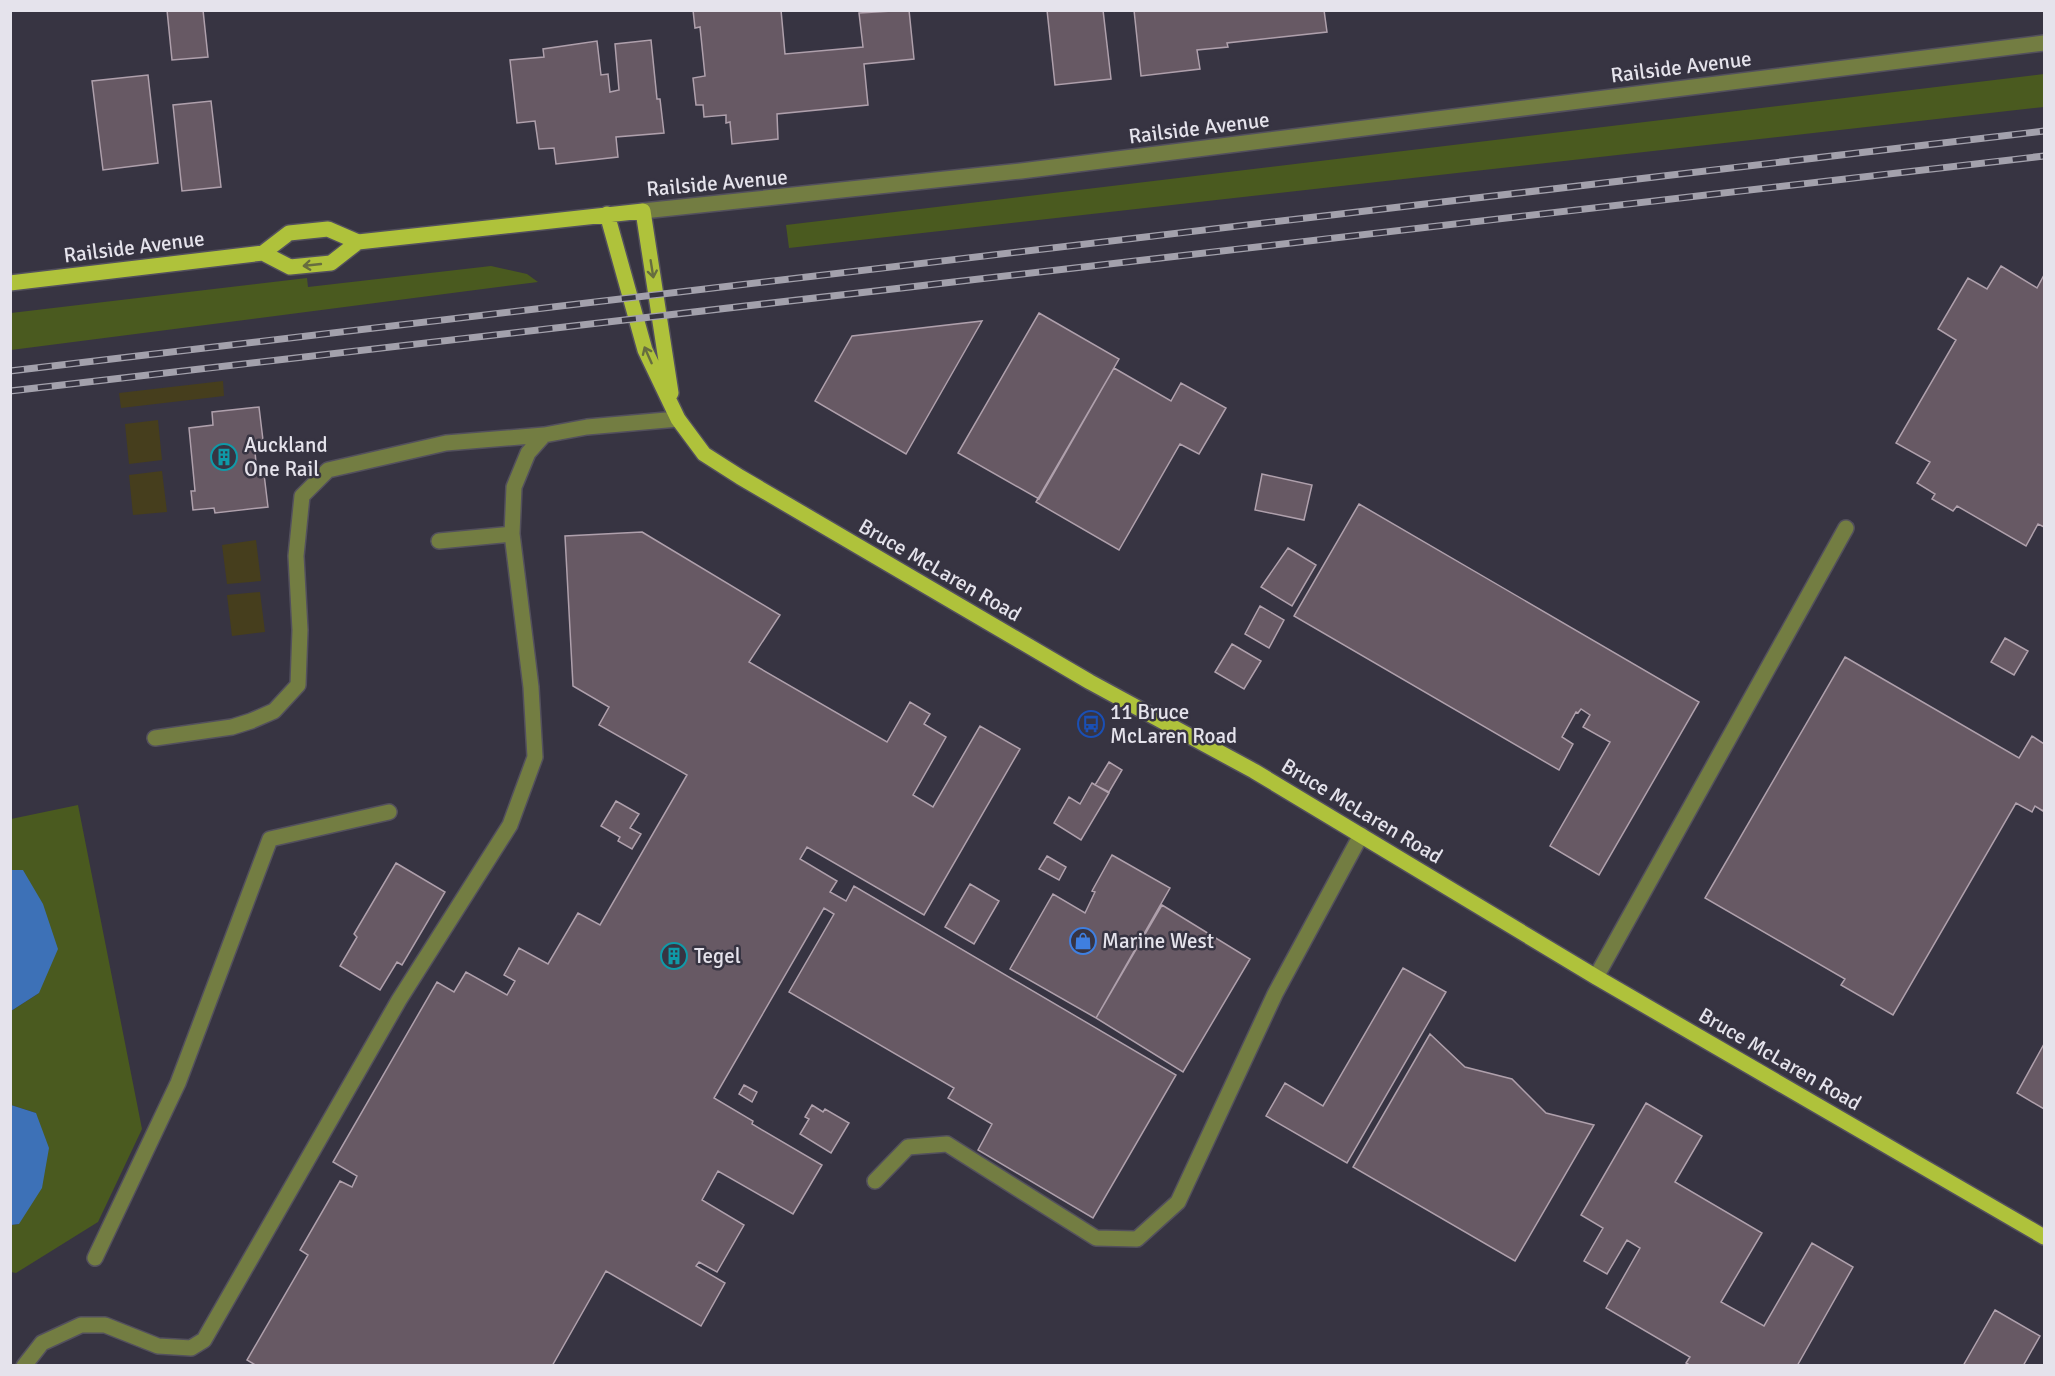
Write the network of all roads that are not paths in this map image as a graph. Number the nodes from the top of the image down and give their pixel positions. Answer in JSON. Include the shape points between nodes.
{"nodes":[{"id":1,"x":2044,"y":43,"type":"edge"},
{"id":2,"x":643,"y":211,"type":"junction"},
{"id":3,"x":607,"y":214,"type":"junction"},
{"id":4,"x":358,"y":242,"type":"junction"},
{"id":5,"x":263,"y":253,"type":"junction"},
{"id":6,"x":10,"y":283,"type":"edge"},
{"id":7,"x":676,"y":414,"type":"junction"},
{"id":8,"x":544,"y":435,"type":"junction"},
{"id":9,"x":1846,"y":528,"type":"dead end"},
{"id":10,"x":512,"y":534,"type":"junction"},
{"id":11,"x":439,"y":541,"type":"dead end"},
{"id":12,"x":155,"y":738,"type":"dead end"},
{"id":13,"x":388,"y":812,"type":"dead end"},
{"id":14,"x":1361,"y":835,"type":"junction"},
{"id":15,"x":1596,"y":977,"type":"junction"},
{"id":16,"x":875,"y":1180,"type":"dead end"},
{"id":17,"x":2044,"y":1237,"type":"edge"},
{"id":18,"x":95,"y":1258,"type":"dead end"},
{"id":19,"x":24,"y":1365,"type":"edge"}],
"edges":[{"from":1,"to":2,"type":"street","name":"Railside Avenue","via":[[1021,171]]},
{"from":2,"to":3,"type":"main road","name":"Railside Avenue"},
{"from":2,"to":7,"type":"main road","name":"Bruce McLaren Road","one_way":true},
{"from":3,"to":4,"type":"main road","name":"Railside Avenue"},
{"from":7,"to":3,"type":"main road","name":"Bruce McLaren Road","one_way":true,"via":[[645,350]]},
{"from":4,"to":5,"type":"main road","name":"Railside Avenue","via":[[328,229],[289,233]]},
{"from":4,"to":5,"type":"main road","one_way":true,"via":[[331,263],[290,267]]},
{"from":5,"to":6,"type":"main road","name":"Railside Avenue"},
{"from":7,"to":8,"type":"street"},
{"from":7,"to":14,"type":"main road","name":"Bruce McLaren Road","via":[[704,453],[740,477]]},
{"from":8,"to":10,"type":"street","via":[[528,453],[514,487]]},
{"from":8,"to":12,"type":"street","via":[[446,443],[328,470],[302,495],[296,556],[298,685],[274,711],[251,721]]},
{"from":9,"to":15,"type":"street"},
{"from":10,"to":11,"type":"street"},
{"from":10,"to":19,"type":"street","via":[[531,687],[535,757],[510,825],[399,1000],[204,1340],[191,1348],[158,1346],[105,1325],[81,1325],[42,1342]]},
{"from":13,"to":18,"type":"street","via":[[270,838],[178,1083]]},
{"from":14,"to":15,"type":"main road","name":"Bruce McLaren Road"},
{"from":14,"to":16,"type":"street","via":[[1275,994],[1178,1202],[1137,1239],[1096,1238],[947,1144],[908,1147]]},
{"from":15,"to":17,"type":"main road","name":"Bruce McLaren Road"}]}
